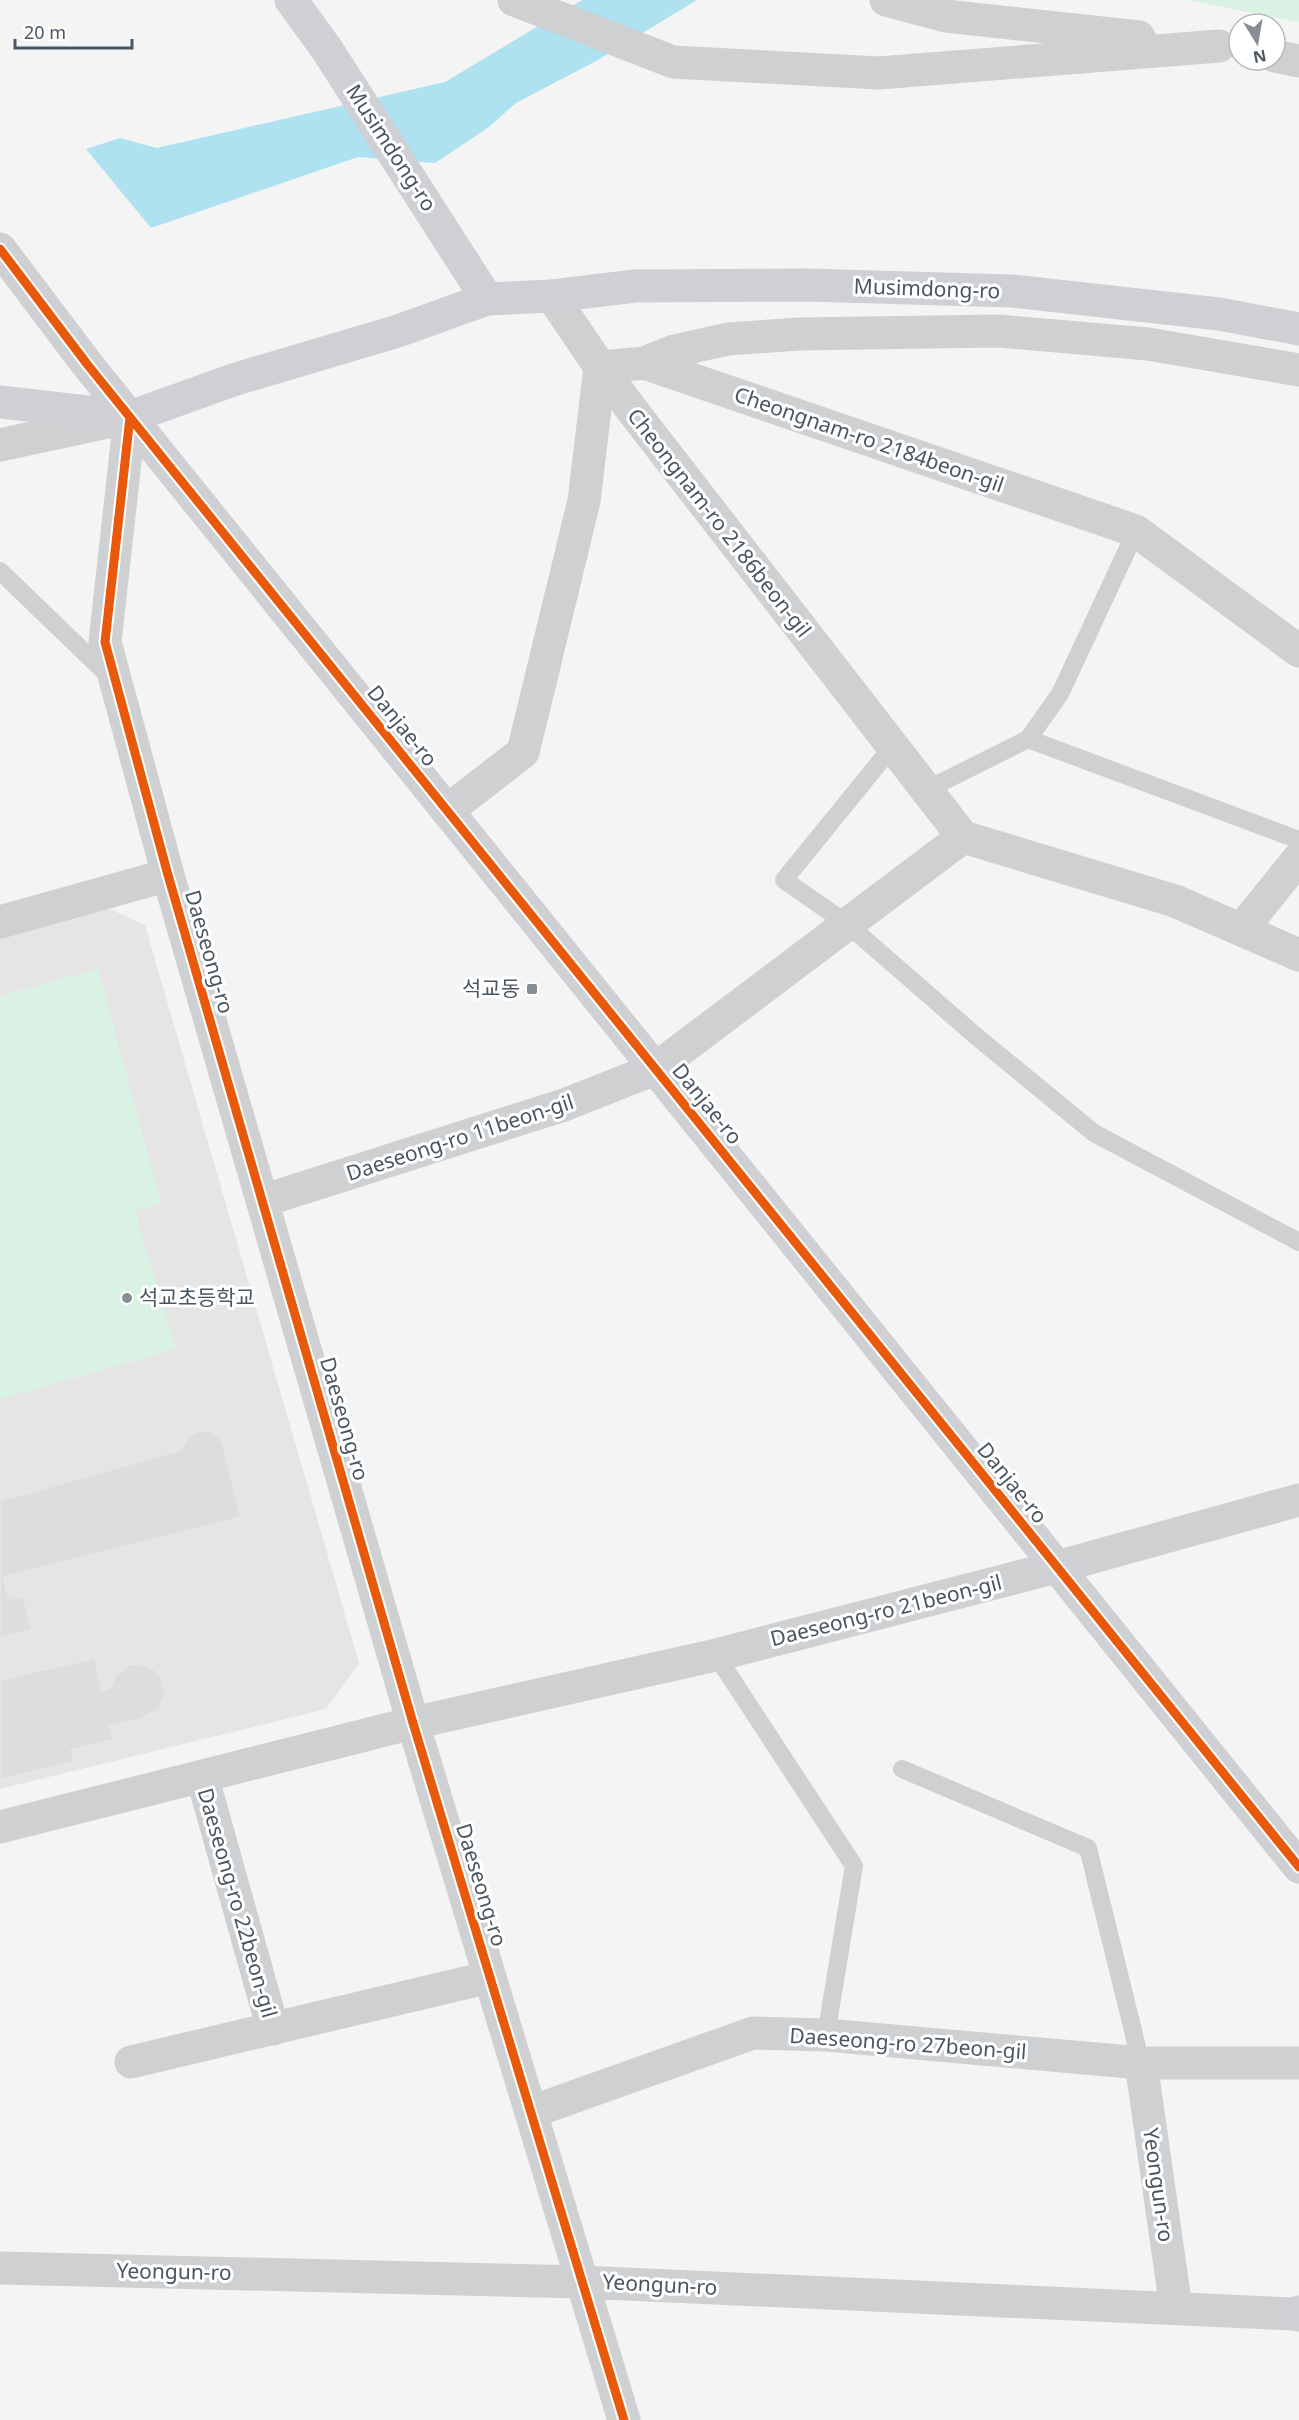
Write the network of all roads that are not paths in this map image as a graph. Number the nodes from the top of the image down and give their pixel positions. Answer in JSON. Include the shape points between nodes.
{"nodes":[{"id":1,"x":291,"y":0,"type":"edge"},
{"id":2,"x":886,"y":0,"type":"edge"},
{"id":3,"x":517,"y":2,"type":"edge"},
{"id":4,"x":1227,"y":48,"type":"edge"},
{"id":5,"x":1227,"y":48,"type":"edge"},
{"id":6,"x":0,"y":249,"type":"edge"},
{"id":7,"x":552,"y":296,"type":"junction"},
{"id":8,"x":487,"y":299,"type":"junction"},
{"id":9,"x":1299,"y":329,"type":"edge"},
{"id":10,"x":644,"y":363,"type":"junction"},
{"id":11,"x":600,"y":367,"type":"junction"},
{"id":12,"x":1299,"y":370,"type":"edge"},
{"id":13,"x":0,"y":402,"type":"edge"},
{"id":14,"x":130,"y":417,"type":"junction"},
{"id":15,"x":0,"y":445,"type":"edge"},
{"id":16,"x":1136,"y":531,"type":"junction"},
{"id":17,"x":0,"y":571,"type":"edge"},
{"id":18,"x":1299,"y":651,"type":"edge"},
{"id":19,"x":116,"y":682,"type":"junction"},
{"id":20,"x":1028,"y":739,"type":"junction"},
{"id":21,"x":892,"y":747,"type":"junction"},
{"id":22,"x":926,"y":790,"type":"junction"},
{"id":23,"x":447,"y":811,"type":"junction"},
{"id":24,"x":963,"y":837,"type":"junction"},
{"id":25,"x":1299,"y":840,"type":"edge"},
{"id":26,"x":1299,"y":858,"type":"edge"},
{"id":27,"x":168,"y":875,"type":"junction"},
{"id":28,"x":0,"y":922,"type":"edge"},
{"id":29,"x":846,"y":923,"type":"junction"},
{"id":30,"x":1241,"y":930,"type":"junction"},
{"id":31,"x":1299,"y":955,"type":"edge"},
{"id":32,"x":655,"y":1069,"type":"junction"},
{"id":33,"x":262,"y":1201,"type":"junction"},
{"id":34,"x":1299,"y":1242,"type":"edge"},
{"id":35,"x":1299,"y":1500,"type":"edge"},
{"id":36,"x":1057,"y":1567,"type":"junction"},
{"id":37,"x":716,"y":1655,"type":"junction"},
{"id":38,"x":413,"y":1724,"type":"junction"},
{"id":39,"x":902,"y":1769,"type":"dead end"},
{"id":40,"x":202,"y":1776,"type":"junction"},
{"id":41,"x":0,"y":1827,"type":"edge"},
{"id":42,"x":1299,"y":1867,"type":"edge"},
{"id":43,"x":490,"y":1977,"type":"junction"},
{"id":44,"x":273,"y":2029,"type":"junction"},
{"id":45,"x":826,"y":2035,"type":"junction"},
{"id":46,"x":130,"y":2062,"type":"dead end"},
{"id":47,"x":1141,"y":2063,"type":"junction"},
{"id":48,"x":1299,"y":2063,"type":"edge"},
{"id":49,"x":531,"y":2112,"type":"junction"},
{"id":50,"x":0,"y":2268,"type":"edge"},
{"id":51,"x":582,"y":2282,"type":"junction"},
{"id":52,"x":1176,"y":2308,"type":"junction"},
{"id":53,"x":1297,"y":2314,"type":"edge"},
{"id":54,"x":615,"y":2418,"type":"edge"}],
"edges":[{"from":1,"to":8,"type":"street","name":"Musimdong-ro"},
{"from":2,"to":4,"type":"street","via":[[946,16]]},
{"from":3,"to":5,"type":"street","via":[[673,62],[879,73]]},
{"from":6,"to":14,"type":"street","name":"Danjae-ro"},
{"from":7,"to":8,"type":"street","name":"Musimdong-ro"},
{"from":7,"to":9,"type":"street","name":"Musimdong-ro","via":[[635,286],[807,285],[1012,291],[1219,314]]},
{"from":7,"to":11,"type":"street","name":"Cheongnam-ro 2186beon-gil"},
{"from":8,"to":14,"type":"street","name":"Musimdong-ro"},
{"from":10,"to":11,"type":"street","name":"Cheongnam-ro 2184beon-gil"},
{"from":10,"to":12,"type":"street","via":[[674,351],[728,339],[998,331],[1148,344]]},
{"from":10,"to":16,"type":"street","name":"Cheongnam-ro 2184beon-gil"},
{"from":11,"to":21,"type":"street","name":"Cheongnam-ro 2186beon-gil"},
{"from":11,"to":23,"type":"street","via":[[584,501],[523,752]]},
{"from":13,"to":14,"type":"street"},
{"from":14,"to":15,"type":"street"},
{"from":14,"to":19,"type":"street","name":"Daeseong-ro","via":[[105,642]]},
{"from":14,"to":23,"type":"street","name":"Danjae-ro"},
{"from":16,"to":18,"type":"street","name":"Cheongnam-ro 2184beon-gil"},
{"from":16,"to":20,"type":"lane","via":[[1060,694]]},
{"from":17,"to":19,"type":"lane"},
{"from":19,"to":27,"type":"street","name":"Daeseong-ro"},
{"from":20,"to":22,"type":"lane"},
{"from":20,"to":25,"type":"lane"},
{"from":21,"to":22,"type":"street","name":"Cheongnam-ro 2186beon-gil"},
{"from":21,"to":29,"type":"lane","via":[[784,880]]},
{"from":22,"to":24,"type":"street","name":"Cheongnam-ro 2186beon-gil"},
{"from":23,"to":32,"type":"street","name":"Danjae-ro"},
{"from":24,"to":29,"type":"street","name":"Danjae-ro"},
{"from":24,"to":30,"type":"street","via":[[1175,902]]},
{"from":26,"to":30,"type":"street"},
{"from":27,"to":28,"type":"street"},
{"from":27,"to":33,"type":"street","name":"Daeseong-ro"},
{"from":29,"to":32,"type":"street","name":"Danjae-ro"},
{"from":29,"to":34,"type":"lane","via":[[1094,1133]]},
{"from":30,"to":31,"type":"street"},
{"from":32,"to":33,"type":"street","name":"Daeseong-ro 11beon-gil","via":[[564,1105]]},
{"from":32,"to":36,"type":"street","name":"Danjae-ro"},
{"from":33,"to":38,"type":"street","name":"Daeseong-ro"},
{"from":35,"to":36,"type":"street","name":"Daeseong-ro 21beon-gil"},
{"from":36,"to":37,"type":"street","name":"Daeseong-ro 21beon-gil"},
{"from":36,"to":42,"type":"street","name":"Danjae-ro"},
{"from":37,"to":38,"type":"street","name":"Daeseong-ro 21beon-gil"},
{"from":37,"to":45,"type":"lane","via":[[854,1866]]},
{"from":38,"to":40,"type":"street","name":"Daeseong-ro 22beon-gil"},
{"from":38,"to":43,"type":"street","name":"Daeseong-ro"},
{"from":39,"to":47,"type":"lane","via":[[1088,1848]]},
{"from":40,"to":41,"type":"street","name":"Daeseong-ro 22beon-gil"},
{"from":40,"to":44,"type":"street","name":"Daeseong-ro 22beon-gil"},
{"from":43,"to":44,"type":"street","name":"Daeseong-ro"},
{"from":43,"to":49,"type":"street","name":"Daeseong-ro"},
{"from":44,"to":46,"type":"street","name":"Daeseong-ro"},
{"from":45,"to":47,"type":"street","name":"Daeseong-ro 27beon-gil"},
{"from":45,"to":49,"type":"street","name":"Daeseong-ro 27beon-gil","via":[[753,2033]]},
{"from":47,"to":48,"type":"street","name":"Daeseong-ro 27beon-gil"},
{"from":47,"to":52,"type":"street","name":"Yeongun-ro"},
{"from":49,"to":51,"type":"street","name":"Daeseong-ro"},
{"from":50,"to":51,"type":"street","name":"Yeongun-ro"},
{"from":51,"to":52,"type":"street","name":"Yeongun-ro"},
{"from":51,"to":54,"type":"street","name":"Daeseong-ro"},
{"from":52,"to":53,"type":"street","name":"Yeongun-ro"}]}
